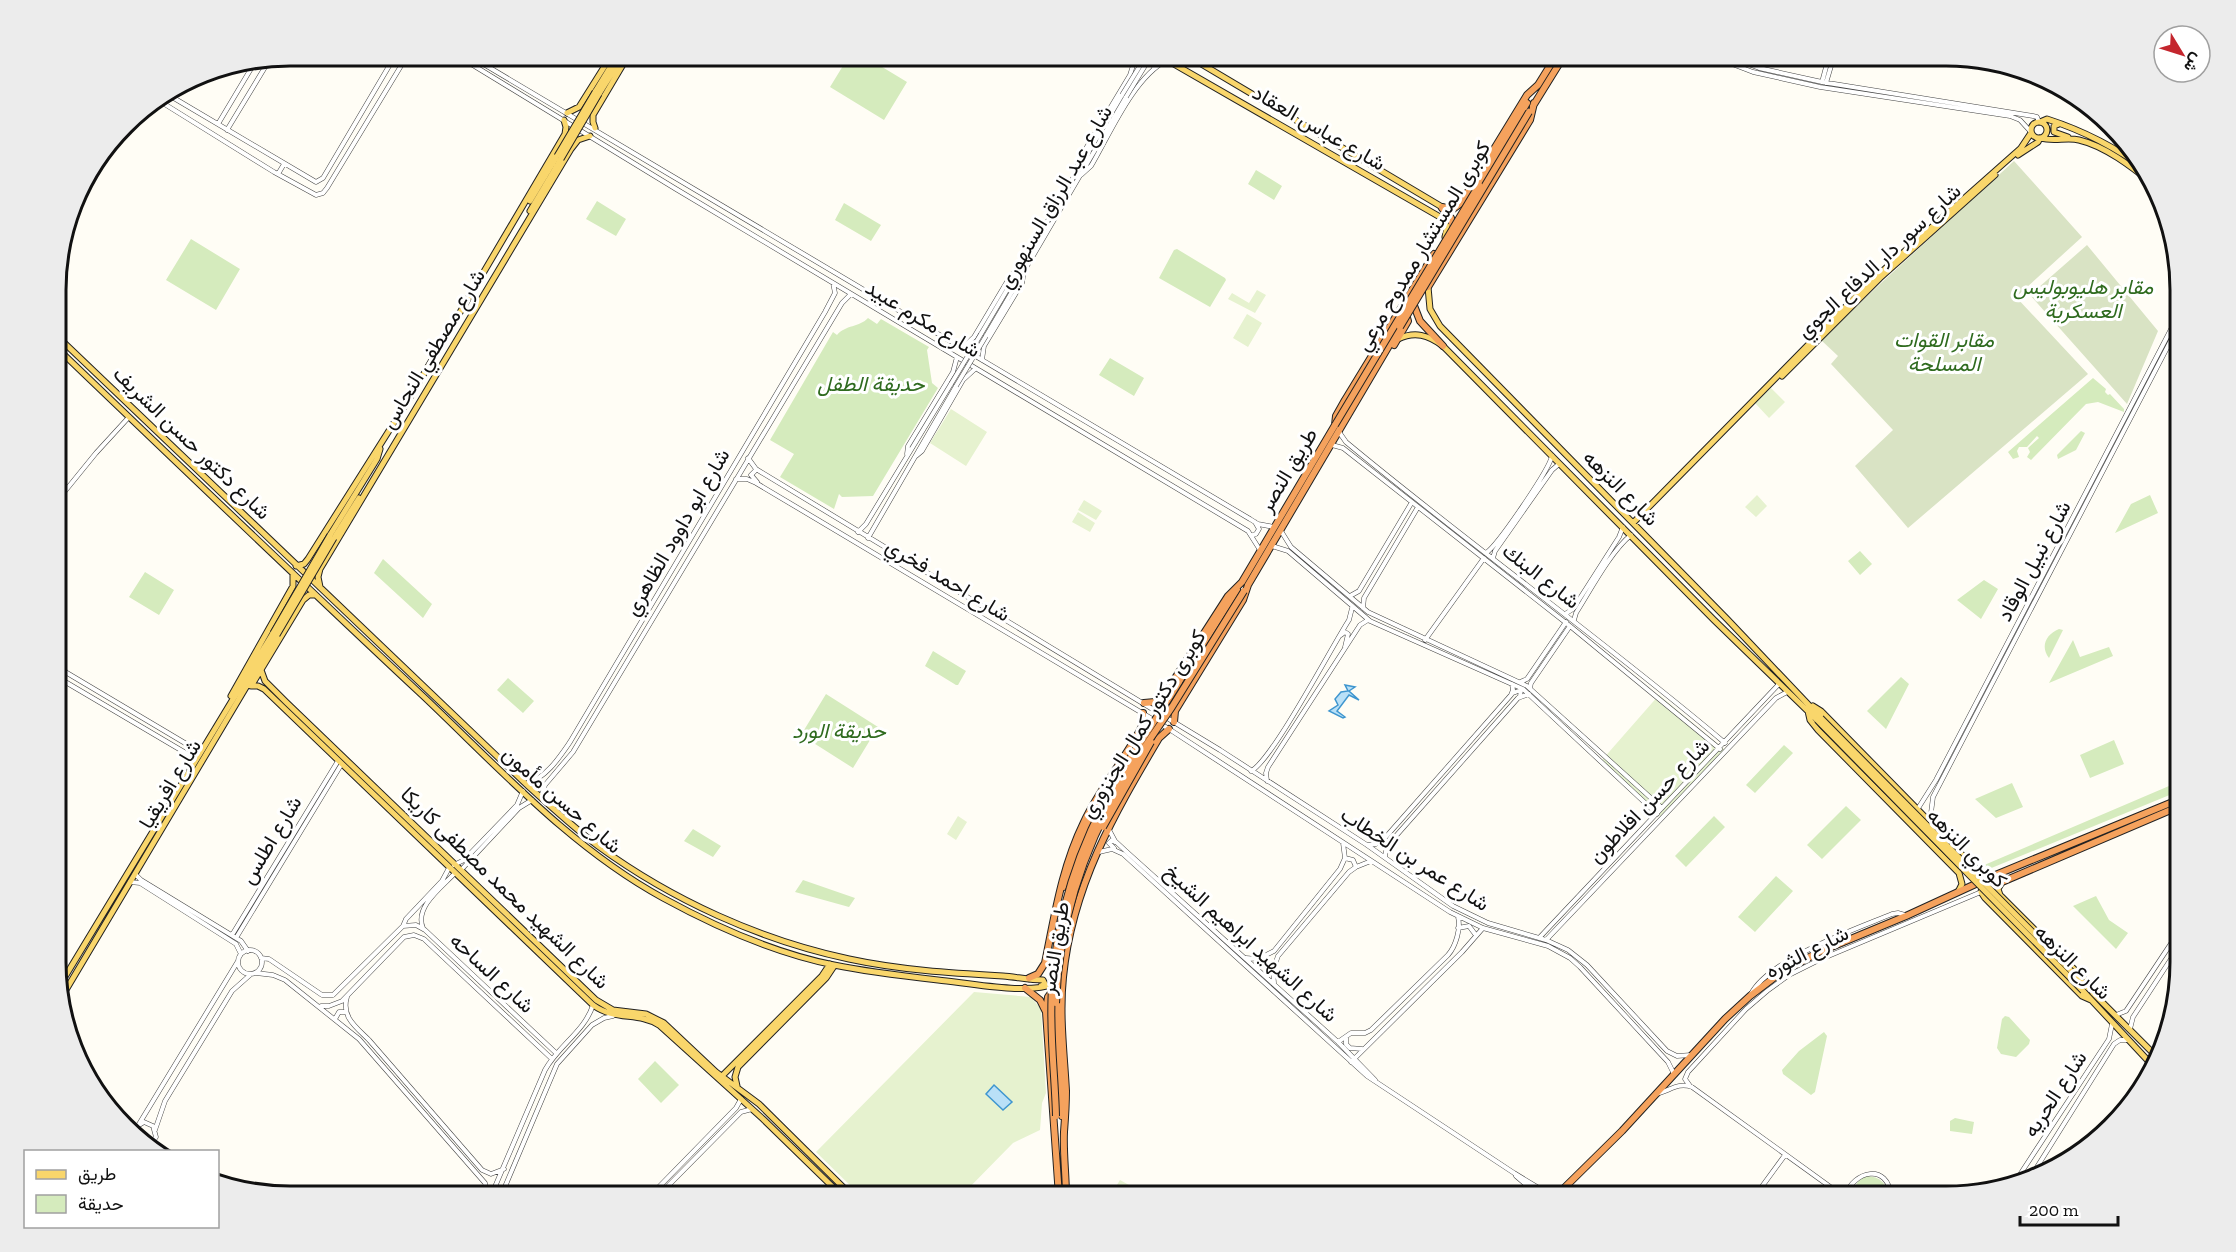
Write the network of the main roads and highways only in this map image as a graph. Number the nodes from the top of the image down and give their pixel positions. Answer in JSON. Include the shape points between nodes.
{"nodes":[{"id":1,"x":605,"y":66,"type":"edge"},
{"id":2,"x":611,"y":66,"type":"edge"},
{"id":3,"x":617,"y":66,"type":"edge"},
{"id":4,"x":622,"y":66,"type":"edge"},
{"id":5,"x":1180,"y":66,"type":"edge"},
{"id":6,"x":1205,"y":66,"type":"edge"},
{"id":7,"x":1550,"y":66,"type":"edge"},
{"id":8,"x":1558,"y":66,"type":"edge"},
{"id":9,"x":1538,"y":85,"type":"junction"},
{"id":10,"x":585,"y":97,"type":"junction"},
{"id":11,"x":1534,"y":103,"type":"junction"},
{"id":12,"x":599,"y":105,"type":"junction"},
{"id":13,"x":567,"y":113,"type":"road end"},
{"id":14,"x":564,"y":120,"type":"road end"},
{"id":15,"x":2040,"y":122,"type":"junction"},
{"id":16,"x":2061,"y":124,"type":"junction"},
{"id":17,"x":595,"y":128,"type":"road end"},
{"id":18,"x":2031,"y":133,"type":"junction"},
{"id":19,"x":590,"y":136,"type":"road end"},
{"id":20,"x":2041,"y":138,"type":"junction"},
{"id":21,"x":2070,"y":138,"type":"junction"},
{"id":22,"x":560,"y":142,"type":"junction"},
{"id":23,"x":571,"y":149,"type":"junction"},
{"id":24,"x":2126,"y":157,"type":"edge"},
{"id":25,"x":2137,"y":173,"type":"edge"},
{"id":26,"x":1962,"y":202,"type":"junction"},
{"id":27,"x":1461,"y":203,"type":"junction"},
{"id":28,"x":1442,"y":207,"type":"junction"},
{"id":29,"x":1477,"y":208,"type":"junction"},
{"id":30,"x":524,"y":229,"type":"junction"},
{"id":31,"x":1444,"y":238,"type":"joint"},
{"id":32,"x":500,"y":246,"type":"junction"},
{"id":33,"x":1448,"y":254,"type":"junction"},
{"id":34,"x":1418,"y":280,"type":"junction"},
{"id":35,"x":1428,"y":287,"type":"junction"},
{"id":36,"x":1398,"y":313,"type":"junction"},
{"id":37,"x":1398,"y":339,"type":"junction"},
{"id":38,"x":66,"y":345,"type":"edge"},
{"id":39,"x":1443,"y":346,"type":"junction"},
{"id":40,"x":1464,"y":351,"type":"junction"},
{"id":41,"x":77,"y":355,"type":"junction"},
{"id":42,"x":66,"y":356,"type":"edge"},
{"id":43,"x":1453,"y":356,"type":"junction"},
{"id":44,"x":71,"y":361,"type":"junction"},
{"id":45,"x":113,"y":390,"type":"junction"},
{"id":46,"x":1506,"y":394,"type":"junction"},
{"id":47,"x":107,"y":396,"type":"junction"},
{"id":48,"x":1497,"y":400,"type":"junction"},
{"id":49,"x":1512,"y":400,"type":"junction"},
{"id":50,"x":1506,"y":409,"type":"junction"},
{"id":51,"x":1335,"y":424,"type":"junction"},
{"id":52,"x":1340,"y":431,"type":"junction"},
{"id":53,"x":381,"y":445,"type":"junction"},
{"id":54,"x":380,"y":470,"type":"junction"},
{"id":55,"x":1633,"y":524,"type":"junction"},
{"id":56,"x":332,"y":537,"type":"junction"},
{"id":57,"x":313,"y":552,"type":"junction"},
{"id":58,"x":325,"y":562,"type":"junction"},
{"id":59,"x":296,"y":566,"type":"junction"},
{"id":60,"x":304,"y":573,"type":"junction"},
{"id":61,"x":293,"y":574,"type":"junction"},
{"id":62,"x":299,"y":580,"type":"junction"},
{"id":63,"x":313,"y":581,"type":"junction"},
{"id":64,"x":307,"y":587,"type":"junction"},
{"id":65,"x":1243,"y":587,"type":"junction"},
{"id":66,"x":321,"y":588,"type":"junction"},
{"id":67,"x":315,"y":595,"type":"junction"},
{"id":68,"x":286,"y":598,"type":"junction"},
{"id":69,"x":299,"y":607,"type":"junction"},
{"id":70,"x":275,"y":634,"type":"junction"},
{"id":71,"x":261,"y":670,"type":"junction"},
{"id":72,"x":263,"y":684,"type":"junction"},
{"id":73,"x":251,"y":686,"type":"junction"},
{"id":74,"x":1163,"y":697,"type":"junction"},
{"id":75,"x":231,"y":701,"type":"junction"},
{"id":76,"x":1144,"y":703,"type":"road end"},
{"id":77,"x":1179,"y":704,"type":"junction"},
{"id":78,"x":234,"y":707,"type":"junction"},
{"id":79,"x":1808,"y":708,"type":"junction"},
{"id":80,"x":1143,"y":713,"type":"road end"},
{"id":81,"x":1819,"y":719,"type":"joint"},
{"id":82,"x":1173,"y":722,"type":"road end"},
{"id":83,"x":1157,"y":729,"type":"junction"},
{"id":84,"x":1168,"y":729,"type":"road end"},
{"id":85,"x":1135,"y":740,"type":"junction"},
{"id":86,"x":1152,"y":750,"type":"junction"},
{"id":87,"x":1126,"y":765,"type":"junction"},
{"id":88,"x":391,"y":802,"type":"junction"},
{"id":89,"x":2170,"y":804,"type":"edge"},
{"id":90,"x":386,"y":808,"type":"junction"},
{"id":91,"x":398,"y":809,"type":"junction"},
{"id":92,"x":2170,"y":810,"type":"edge"},
{"id":93,"x":393,"y":814,"type":"junction"},
{"id":94,"x":1106,"y":827,"type":"junction"},
{"id":95,"x":1957,"y":850,"type":"junction"},
{"id":96,"x":1946,"y":859,"type":"junction"},
{"id":97,"x":452,"y":866,"type":"junction"},
{"id":98,"x":2014,"y":867,"type":"junction"},
{"id":99,"x":458,"y":872,"type":"junction"},
{"id":100,"x":1990,"y":877,"type":"junction"},
{"id":101,"x":2001,"y":884,"type":"junction"},
{"id":102,"x":1084,"y":885,"type":"junction"},
{"id":103,"x":1958,"y":892,"type":"junction"},
{"id":104,"x":1058,"y":896,"type":"junction"},
{"id":105,"x":2013,"y":909,"type":"junction"},
{"id":106,"x":718,"y":914,"type":"junction"},
{"id":107,"x":2003,"y":918,"type":"junction"},
{"id":108,"x":714,"y":924,"type":"junction"},
{"id":109,"x":738,"y":924,"type":"junction"},
{"id":110,"x":734,"y":933,"type":"junction"},
{"id":111,"x":1045,"y":960,"type":"junction"},
{"id":112,"x":1065,"y":963,"type":"junction"},
{"id":113,"x":832,"y":965,"type":"junction"},
{"id":114,"x":66,"y":975,"type":"edge"},
{"id":115,"x":1063,"y":976,"type":"junction"},
{"id":116,"x":1029,"y":978,"type":"junction"},
{"id":117,"x":67,"y":987,"type":"edge"},
{"id":118,"x":1025,"y":988,"type":"junction"},
{"id":119,"x":1036,"y":988,"type":"junction"},
{"id":120,"x":1062,"y":991,"type":"junction"},
{"id":121,"x":2093,"y":998,"type":"junction"},
{"id":122,"x":1046,"y":1012,"type":"junction"},
{"id":123,"x":2151,"y":1051,"type":"edge"},
{"id":124,"x":2147,"y":1060,"type":"edge"},
{"id":125,"x":729,"y":1069,"type":"junction"},
{"id":126,"x":735,"y":1074,"type":"junction"},
{"id":127,"x":722,"y":1076,"type":"junction"},
{"id":128,"x":738,"y":1088,"type":"junction"},
{"id":129,"x":1059,"y":1116,"type":"junction"},
{"id":130,"x":1056,"y":1132,"type":"junction"},
{"id":131,"x":1064,"y":1134,"type":"junction"},
{"id":132,"x":832,"y":1186,"type":"edge"},
{"id":133,"x":842,"y":1186,"type":"edge"},
{"id":134,"x":1059,"y":1186,"type":"edge"},
{"id":135,"x":1066,"y":1186,"type":"edge"},
{"id":136,"x":1566,"y":1186,"type":"edge"}],
"edges":[{"from":1,"to":10,"type":"main road"},
{"from":2,"to":32,"type":"main road","bridge":true},
{"from":3,"to":30,"type":"main road","bridge":true,"via":[[525,220]]},
{"from":4,"to":12,"type":"main road"},
{"from":5,"to":31,"type":"main road","name":"شارع عباس العقاد","via":[[1440,217],[1447,225]]},
{"from":6,"to":28,"type":"main road","name":"شارع عباس العقاد"},
{"from":7,"to":9,"type":"highway"},
{"from":8,"to":11,"type":"highway"},
{"from":9,"to":27,"type":"highway","via":[[1527,95]]},
{"from":9,"to":51,"type":"highway","name":"كوبرى المستشار ممدوح مرعي","bridge":true},
{"from":10,"to":12,"type":"main road","via":[[590,105]]},
{"from":10,"to":13,"type":"main road","via":[[577,109]]},
{"from":11,"to":29,"type":"highway","via":[[1530,120]]},
{"from":11,"to":52,"type":"highway","name":"كوبرى المستشار ممدوح مرعي","bridge":true},
{"from":12,"to":17,"type":"main road","via":[[593,117]]},
{"from":14,"to":22,"type":"main road","name":"شارع مصطفي النحاس","via":[[566,129]]},
{"from":15,"to":16,"type":"main road","via":[[2046,119]]},
{"from":15,"to":18,"type":"main road","via":[[2032,125]]},
{"from":15,"to":20,"type":"main road","via":[[2047,131]]},
{"from":16,"to":21,"type":"main road","via":[[2055,125],[2054,132]]},
{"from":16,"to":24,"type":"main road"},
{"from":18,"to":20,"type":"main road"},
{"from":18,"to":26,"type":"main road","name":"شارع سور دار الدفاع الجوي","via":[[2021,148]]},
{"from":19,"to":23,"type":"main road","name":"شارع مصطفي النحاس","via":[[578,140]]},
{"from":20,"to":21,"type":"main road"},
{"from":20,"to":26,"type":"main road","name":"شارع سور دار الدفاع الجوي"},
{"from":21,"to":25,"type":"main road","via":[[2089,143]]},
{"from":22,"to":23,"type":"main road"},
{"from":22,"to":32,"type":"main road","name":"شارع مصطفي النحاس"},
{"from":23,"to":30,"type":"main road","name":"شارع مصطفي النحاس"},
{"from":26,"to":55,"type":"main road","name":"شارع سور دار الدفاع الجوي","via":[[1821,334]]},
{"from":27,"to":28,"type":"highway","via":[[1452,209]]},
{"from":27,"to":29,"type":"highway","via":[[1467,210]]},
{"from":28,"to":33,"type":"highway","via":[[1454,232]]},
{"from":29,"to":33,"type":"highway"},
{"from":30,"to":54,"type":"main road","name":"شارع مصطفي النحاس"},
{"from":31,"to":34,"type":"highway","name":"طريق النصر"},
{"from":32,"to":53,"type":"main road","name":"شارع مصطفي النحاس"},
{"from":33,"to":35,"type":"highway"},
{"from":34,"to":35,"type":"highway","via":[[1419,286]]},
{"from":34,"to":36,"type":"highway","name":"طريق النصر"},
{"from":34,"to":39,"type":"highway","via":[[1413,297],[1415,313]]},
{"from":35,"to":40,"type":"main road","name":"شارع النزهه","via":[[1433,316]]},
{"from":36,"to":37,"type":"highway","name":"طريق النصر","via":[[1406,313],[1408,321]]},
{"from":36,"to":51,"type":"highway","name":"طريق النصر","via":[[1336,416]]},
{"from":37,"to":39,"type":"main road","name":"شارع النزهه","via":[[1420,335]]},
{"from":37,"to":52,"type":"highway","name":"طريق النصر"},
{"from":38,"to":41,"type":"main road","name":"شارع دكتور حسن الشريف"},
{"from":39,"to":43,"type":"main road","name":"شارع النزهه"},
{"from":40,"to":43,"type":"main road"},
{"from":40,"to":46,"type":"main road","name":"شارع النزهه"},
{"from":41,"to":44,"type":"main road"},
{"from":41,"to":45,"type":"main road","name":"شارع دكتور حسن الشريف"},
{"from":42,"to":44,"type":"main road","name":"شارع دكتور حسن الشريف"},
{"from":43,"to":48,"type":"main road","name":"شارع النزهه"},
{"from":44,"to":47,"type":"main road","name":"شارع دكتور حسن الشريف"},
{"from":45,"to":47,"type":"main road"},
{"from":45,"to":59,"type":"main road","name":"شارع دكتور حسن الشريف"},
{"from":46,"to":48,"type":"main road"},
{"from":46,"to":49,"type":"main road","name":"شارع النزهه"},
{"from":47,"to":61,"type":"main road","name":"شارع دكتور حسن الشريف"},
{"from":48,"to":50,"type":"main road","name":"شارع النزهه"},
{"from":49,"to":50,"type":"main road","via":[[1507,402]]},
{"from":49,"to":55,"type":"main road","name":"شارع النزهه"},
{"from":50,"to":79,"type":"main road","name":"شارع النزهه","via":[[1787,692]]},
{"from":51,"to":65,"type":"highway","name":"طريق النصر","via":[[1260,550]]},
{"from":52,"to":65,"type":"highway","name":"طريق النصر"},
{"from":53,"to":56,"type":"main road","via":[[377,459]]},
{"from":53,"to":57,"type":"main road","name":"شارع مصطفي النحاس"},
{"from":54,"to":56,"type":"main road"},
{"from":54,"to":58,"type":"main road","name":"شارع مصطفي النحاس"},
{"from":55,"to":79,"type":"main road","name":"شارع النزهه"},
{"from":56,"to":70,"type":"main road","bridge":true},
{"from":57,"to":58,"type":"main road","via":[[315,560]]},
{"from":57,"to":59,"type":"main road","name":"شارع مصطفي النحاس","via":[[306,563]]},
{"from":58,"to":66,"type":"main road","name":"شارع مصطفي النحاس","via":[[318,577]]},
{"from":59,"to":60,"type":"main road","name":"شارع دكتور حسن الشريف"},
{"from":60,"to":62,"type":"main road"},
{"from":60,"to":63,"type":"main road","name":"شارع حسن مأمون"},
{"from":61,"to":62,"type":"main road","name":"شارع دكتور حسن الشريف"},
{"from":61,"to":68,"type":"main road","name":"شارع افريقيا","via":[[293,586]]},
{"from":62,"to":64,"type":"main road","name":"شارع حسن مأمون"},
{"from":63,"to":64,"type":"main road"},
{"from":63,"to":66,"type":"main road","name":"شارع حسن مأمون"},
{"from":64,"to":67,"type":"main road","name":"شارع حسن مأمون"},
{"from":65,"to":74,"type":"highway","name":"طريق النصر","via":[[1228,596]]},
{"from":65,"to":77,"type":"highway","name":"طريق النصر","via":[[1243,600]]},
{"from":65,"to":83,"type":"highway","name":"كوبرى دكتور كمال الجنزوري","bridge":true},
{"from":65,"to":87,"type":"highway","name":"كوبرى دكتور كمال الجنزوري","bridge":true},
{"from":66,"to":106,"type":"main road","name":"شارع حسن مأمون","via":[[583,834],[657,884]]},
{"from":67,"to":69,"type":"main road","name":"شارع افريقيا","via":[[306,597]]},
{"from":67,"to":108,"type":"main road","name":"شارع حسن مأمون","via":[[578,839],[650,891]]},
{"from":68,"to":69,"type":"main road","via":[[295,598]]},
{"from":68,"to":75,"type":"main road","name":"شارع افريقيا"},
{"from":69,"to":71,"type":"main road","name":"شارع افريقيا"},
{"from":70,"to":75,"type":"main road"},
{"from":70,"to":78,"type":"main road"},
{"from":71,"to":72,"type":"main road","name":"شارع الشهيد محمد مصطفى كاريكا"},
{"from":71,"to":73,"type":"main road","name":"شارع افريقيا"},
{"from":72,"to":73,"type":"main road"},
{"from":72,"to":88,"type":"main road","name":"شارع الشهيد محمد مصطفى كاريكا"},
{"from":72,"to":90,"type":"main road","name":"شارع الشهيد محمد مصطفى كاريكا"},
{"from":73,"to":78,"type":"main road","name":"شارع افريقيا","via":[[242,702]]},
{"from":74,"to":76,"type":"highway"},
{"from":74,"to":77,"type":"highway","via":[[1170,704]]},
{"from":75,"to":114,"type":"main road","name":"شارع افريقيا"},
{"from":77,"to":82,"type":"highway","name":"طريق النصر"},
{"from":78,"to":117,"type":"main road","name":"شارع افريقيا"},
{"from":79,"to":81,"type":"main road","name":"شارع النزهه"},
{"from":79,"to":95,"type":"main road","name":"شارع النزهه","via":[[1819,709]]},
{"from":79,"to":96,"type":"main road","name":"شارع النزهه","via":[[1810,720],[1818,730]]},
{"from":80,"to":85,"type":"highway","name":"طريق النصر"},
{"from":81,"to":121,"type":"main road","name":"كوبري النزهه","bridge":true},
{"from":83,"to":94,"type":"highway","bridge":true},
{"from":83,"to":129,"type":"highway","name":"كوبرى دكتور كمال الجنزوري","bridge":true,"via":[[1096,831],[1068,912],[1056,996]]},
{"from":84,"to":86,"type":"highway","name":"طريق النصر"},
{"from":85,"to":86,"type":"highway","via":[[1144,732],[1151,733],[1155,738]]},
{"from":85,"to":104,"type":"highway","name":"طريق النصر","via":[[1084,822],[1067,861]]},
{"from":86,"to":94,"type":"highway","name":"طريق النصر"},
{"from":87,"to":104,"type":"highway","bridge":true,"via":[[1089,823]]},
{"from":87,"to":129,"type":"highway","name":"كوبرى دكتور كمال الجنزوري","bridge":true,"via":[[1087,840],[1060,924],[1051,1003]]},
{"from":88,"to":90,"type":"main road"},
{"from":88,"to":91,"type":"main road","name":"شارع الشهيد محمد مصطفى كاريكا"},
{"from":89,"to":98,"type":"highway","name":"شارع الثوره"},
{"from":90,"to":93,"type":"main road","name":"شارع الشهيد محمد مصطفى كاريكا"},
{"from":91,"to":93,"type":"main road"},
{"from":91,"to":97,"type":"main road","name":"شارع الشهيد محمد مصطفى كاريكا"},
{"from":92,"to":101,"type":"highway"},
{"from":93,"to":97,"type":"main road","name":"شارع الشهيد محمد مصطفى كاريكا"},
{"from":94,"to":102,"type":"highway","name":"طريق النصر"},
{"from":94,"to":102,"type":"highway","via":[[1087,867]]},
{"from":95,"to":96,"type":"main road"},
{"from":95,"to":100,"type":"main road","name":"شارع النزهه"},
{"from":96,"to":103,"type":"main road","name":"شارع النزهه","via":[[1961,877]]},
{"from":97,"to":99,"type":"main road","name":"شارع الشهيد محمد مصطفى كاريكا"},
{"from":98,"to":100,"type":"highway","name":"شارع الثوره"},
{"from":98,"to":101,"type":"highway","via":[[1994,881],[1995,885]]},
{"from":99,"to":127,"type":"main road","name":"شارع الشهيد محمد مصطفى كاريكا","via":[[596,1000],[613,1010],[658,1019]]},
{"from":99,"to":132,"type":"main road","name":"شارع الشهيد محمد مصطفى كاريكا","via":[[593,1005],[613,1016],[644,1019],[659,1025]]},
{"from":100,"to":103,"type":"highway","name":"شارع الثوره"},
{"from":100,"to":107,"type":"main road","name":"شارع النزهه","via":[[1981,892]]},
{"from":101,"to":105,"type":"main road","name":"شارع النزهه","via":[[1999,894]]},
{"from":102,"to":112,"type":"highway","name":"طريق النصر"},
{"from":103,"to":136,"type":"highway","name":"شارع الثوره","via":[[1779,974],[1750,996]]},
{"from":104,"to":111,"type":"highway","name":"طريق النصر"},
{"from":105,"to":107,"type":"main road","via":[[2005,910]]},
{"from":105,"to":121,"type":"main road","name":"شارع النزهه","via":[[2090,985]]},
{"from":106,"to":108,"type":"main road","via":[[720,921]]},
{"from":106,"to":109,"type":"main road","name":"شارع حسن مأمون"},
{"from":107,"to":121,"type":"main road","name":"شارع النزهه","via":[[2082,996]]},
{"from":108,"to":110,"type":"main road","name":"شارع حسن مأمون"},
{"from":109,"to":110,"type":"main road","via":[[732,927]]},
{"from":109,"to":116,"type":"main road","name":"شارع حسن مأمون","via":[[790,943],[866,962]]},
{"from":110,"to":113,"type":"main road","name":"شارع حسن مأمون"},
{"from":111,"to":112,"type":"highway"},
{"from":111,"to":116,"type":"highway","name":"طريق النصر","via":[[1038,974]]},
{"from":112,"to":115,"type":"highway","name":"طريق النصر"},
{"from":113,"to":118,"type":"main road","name":"شارع حسن مأمون"},
{"from":113,"to":125,"type":"main road"},
{"from":113,"to":126,"type":"main road","via":[[826,978],[738,1066]]},
{"from":115,"to":119,"type":"main road","name":"شارع حسن مأمون","via":[[1051,985]]},
{"from":115,"to":120,"type":"highway","name":"طريق النصر"},
{"from":116,"to":119,"type":"main road","via":[[1044,981],[1044,986]]},
{"from":118,"to":119,"type":"main road","name":"شارع حسن مأمون"},
{"from":118,"to":122,"type":"highway","name":"طريق النصر","via":[[1040,1000]]},
{"from":120,"to":122,"type":"highway","via":[[1050,993]]},
{"from":120,"to":131,"type":"highway","name":"طريق النصر"},
{"from":121,"to":123,"type":"main road","name":"شارع النزهه"},
{"from":121,"to":124,"type":"main road","name":"شارع النزهه"},
{"from":122,"to":130,"type":"highway","name":"طريق النصر"},
{"from":125,"to":126,"type":"main road"},
{"from":125,"to":127,"type":"main road"},
{"from":126,"to":128,"type":"main road"},
{"from":127,"to":128,"type":"main road","name":"شارع الشهيد محمد مصطفى كاريكا"},
{"from":128,"to":133,"type":"main road","name":"شارع الشهيد محمد مصطفى كاريكا"},
{"from":129,"to":130,"type":"highway","name":"كوبرى دكتور كمال الجنزوري"},
{"from":129,"to":131,"type":"highway","name":"كوبرى دكتور كمال الجنزوري"},
{"from":130,"to":134,"type":"highway","name":"طريق النصر"},
{"from":131,"to":135,"type":"highway","name":"طريق النصر"}]}
